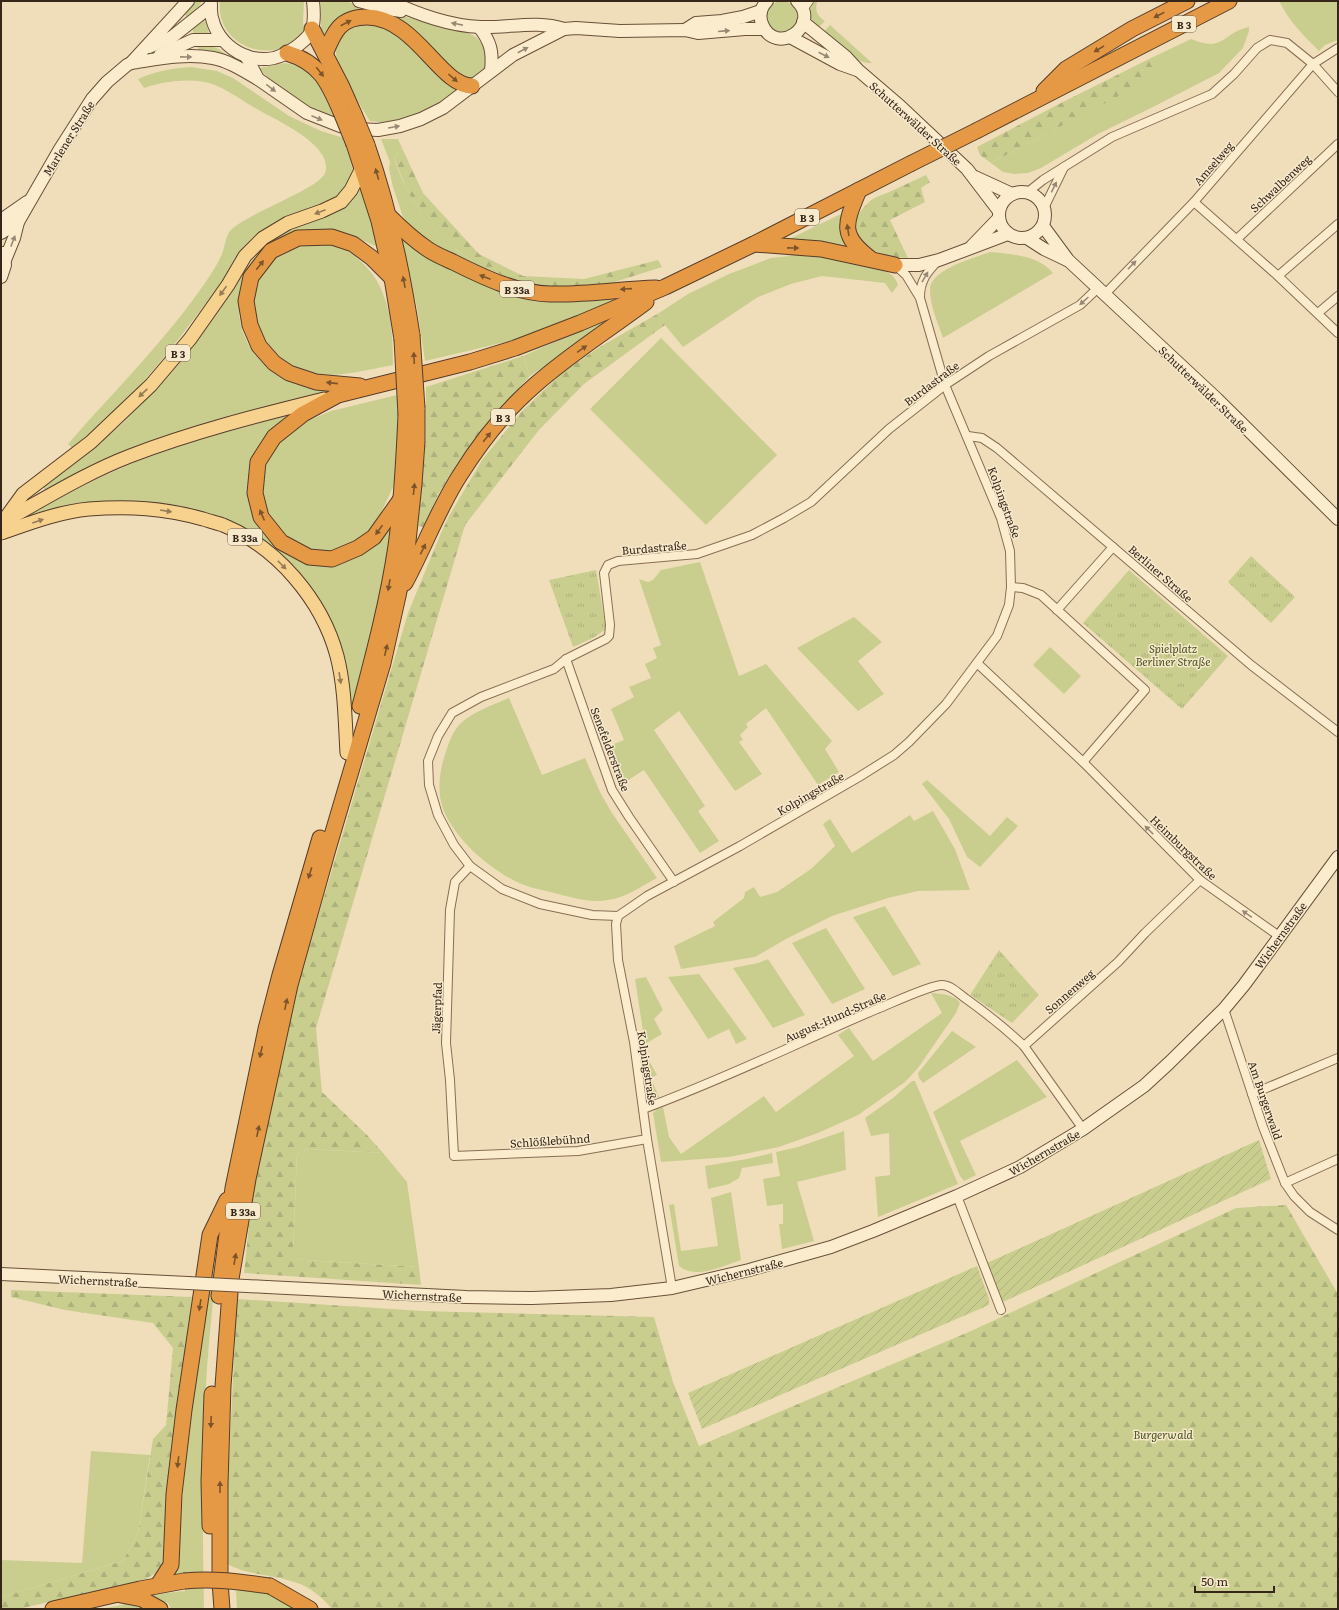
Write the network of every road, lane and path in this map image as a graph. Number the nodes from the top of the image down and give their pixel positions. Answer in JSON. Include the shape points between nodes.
{"nodes":[{"id":1,"x":188,"y":1,"type":"edge"},
{"id":2,"x":313,"y":1,"type":"edge"},
{"id":3,"x":359,"y":1,"type":"edge"},
{"id":4,"x":389,"y":1,"type":"edge"},
{"id":5,"x":1187,"y":1,"type":"edge"},
{"id":6,"x":1228,"y":1,"type":"edge"},
{"id":7,"x":211,"y":3,"type":"edge"},
{"id":8,"x":803,"y":4,"type":"edge"},
{"id":9,"x":764,"y":6,"type":"edge"},
{"id":10,"x":414,"y":12,"type":"junction"},
{"id":11,"x":804,"y":22,"type":"junction"},
{"id":12,"x":480,"y":27,"type":"junction"},
{"id":13,"x":564,"y":28,"type":"junction"},
{"id":14,"x":312,"y":29,"type":"junction"},
{"id":15,"x":764,"y":29,"type":"junction"},
{"id":16,"x":685,"y":30,"type":"junction"},
{"id":17,"x":790,"y":37,"type":"junction"},
{"id":18,"x":222,"y":40,"type":"junction"},
{"id":19,"x":1338,"y":48,"type":"edge"},
{"id":20,"x":142,"y":50,"type":"junction"},
{"id":21,"x":287,"y":53,"type":"junction"},
{"id":22,"x":325,"y":54,"type":"junction"},
{"id":23,"x":246,"y":56,"type":"junction"},
{"id":24,"x":148,"y":61,"type":"junction"},
{"id":25,"x":131,"y":64,"type":"junction"},
{"id":26,"x":1313,"y":64,"type":"junction"},
{"id":27,"x":858,"y":70,"type":"junction"},
{"id":28,"x":491,"y":71,"type":"junction"},
{"id":29,"x":258,"y":78,"type":"junction"},
{"id":30,"x":472,"y":86,"type":"junction"},
{"id":31,"x":1338,"y":92,"type":"edge"},
{"id":32,"x":1035,"y":100,"type":"junction"},
{"id":33,"x":347,"y":113,"type":"junction"},
{"id":34,"x":360,"y":144,"type":"junction"},
{"id":35,"x":1338,"y":144,"type":"edge"},
{"id":36,"x":1064,"y":166,"type":"junction"},
{"id":37,"x":362,"y":168,"type":"junction"},
{"id":38,"x":973,"y":176,"type":"junction"},
{"id":39,"x":860,"y":190,"type":"junction"},
{"id":40,"x":1028,"y":192,"type":"junction"},
{"id":41,"x":1012,"y":194,"type":"junction"},
{"id":42,"x":30,"y":201,"type":"junction"},
{"id":43,"x":1194,"y":202,"type":"junction"},
{"id":44,"x":1044,"y":208,"type":"junction"},
{"id":45,"x":999,"y":215,"type":"junction"},
{"id":46,"x":390,"y":217,"type":"junction"},
{"id":47,"x":1,"y":220,"type":"edge"},
{"id":48,"x":18,"y":222,"type":"junction"},
{"id":49,"x":1338,"y":224,"type":"edge"},
{"id":50,"x":1043,"y":226,"type":"junction"},
{"id":51,"x":1,"y":233,"type":"edge"},
{"id":52,"x":1008,"y":234,"type":"junction"},
{"id":53,"x":1027,"y":238,"type":"junction"},
{"id":54,"x":1237,"y":238,"type":"junction"},
{"id":55,"x":754,"y":244,"type":"junction"},
{"id":56,"x":970,"y":248,"type":"junction"},
{"id":57,"x":3,"y":255,"type":"edge"},
{"id":58,"x":872,"y":260,"type":"junction"},
{"id":59,"x":939,"y":260,"type":"junction"},
{"id":60,"x":1068,"y":260,"type":"junction"},
{"id":61,"x":895,"y":265,"type":"junction"},
{"id":62,"x":1278,"y":276,"type":"junction"},
{"id":63,"x":1,"y":277,"type":"edge"},
{"id":64,"x":392,"y":278,"type":"junction"},
{"id":65,"x":665,"y":287,"type":"junction"},
{"id":66,"x":1102,"y":291,"type":"junction"},
{"id":67,"x":1338,"y":296,"type":"edge"},
{"id":68,"x":920,"y":298,"type":"junction"},
{"id":69,"x":1318,"y":313,"type":"junction"},
{"id":70,"x":1338,"y":333,"type":"edge"},
{"id":71,"x":407,"y":337,"type":"junction"},
{"id":72,"x":945,"y":385,"type":"junction"},
{"id":73,"x":371,"y":387,"type":"junction"},
{"id":74,"x":338,"y":395,"type":"junction"},
{"id":75,"x":411,"y":412,"type":"junction"},
{"id":76,"x":968,"y":436,"type":"junction"},
{"id":77,"x":401,"y":498,"type":"junction"},
{"id":78,"x":1338,"y":520,"type":"edge"},
{"id":79,"x":1,"y":526,"type":"edge"},
{"id":80,"x":1113,"y":547,"type":"junction"},
{"id":81,"x":1011,"y":587,"type":"junction"},
{"id":82,"x":398,"y":596,"type":"junction"},
{"id":83,"x":1057,"y":610,"type":"junction"},
{"id":84,"x":566,"y":659,"type":"junction"},
{"id":85,"x":977,"y":663,"type":"junction"},
{"id":86,"x":1338,"y":732,"type":"edge"},
{"id":87,"x":347,"y":753,"type":"junction"},
{"id":88,"x":1082,"y":762,"type":"junction"},
{"id":89,"x":1338,"y":857,"type":"edge"},
{"id":90,"x":470,"y":866,"type":"junction"},
{"id":91,"x":1200,"y":880,"type":"junction"},
{"id":92,"x":674,"y":882,"type":"junction"},
{"id":93,"x":618,"y":916,"type":"junction"},
{"id":94,"x":1279,"y":936,"type":"junction"},
{"id":95,"x":1224,"y":1009,"type":"junction"},
{"id":96,"x":1024,"y":1046,"type":"junction"},
{"id":97,"x":1338,"y":1058,"type":"edge"},
{"id":98,"x":1252,"y":1094,"type":"junction"},
{"id":99,"x":643,"y":1109,"type":"junction"},
{"id":100,"x":1083,"y":1129,"type":"junction"},
{"id":101,"x":647,"y":1139,"type":"junction"},
{"id":102,"x":454,"y":1156,"type":"joint"},
{"id":103,"x":1338,"y":1159,"type":"edge"},
{"id":104,"x":1285,"y":1183,"type":"junction"},
{"id":105,"x":232,"y":1188,"type":"junction"},
{"id":106,"x":957,"y":1196,"type":"junction"},
{"id":107,"x":1338,"y":1230,"type":"edge"},
{"id":108,"x":1,"y":1274,"type":"edge"},
{"id":109,"x":672,"y":1288,"type":"junction"},
{"id":110,"x":1001,"y":1310,"type":"dead end"},
{"id":111,"x":158,"y":1585,"type":"junction"},
{"id":112,"x":116,"y":1594,"type":"junction"},
{"id":113,"x":53,"y":1609,"type":"edge"},
{"id":114,"x":160,"y":1609,"type":"edge"},
{"id":115,"x":212,"y":1609,"type":"edge"},
{"id":116,"x":222,"y":1609,"type":"edge"},
{"id":117,"x":310,"y":1609,"type":"edge"}],
"edges":[{"from":1,"to":20,"type":"main road","name":"Marlener Straße"},
{"from":2,"to":14,"type":"main road"},
{"from":3,"to":10,"type":"main road","via":[[388,9]]},
{"from":4,"to":10,"type":"main road"},
{"from":5,"to":32,"type":"highway","one_way":true,"via":[[1132,28],[1066,69]]},
{"from":6,"to":32,"type":"highway","number":"B 3"},
{"from":7,"to":18,"type":"main road","via":[[216,30]]},
{"from":7,"to":20,"type":"main road","name":"Marlener Straße","via":[[172,37]]},
{"from":8,"to":11,"type":"main road"},
{"from":9,"to":15,"type":"main road","name":"Schutterwälder Straße","via":[[761,20]]},
{"from":9,"to":16,"type":"main road","name":"Schutterwälder Straße","via":[[743,17],[696,23]]},
{"from":12,"to":10,"type":"main road","name":"Schutterwälder Straße","one_way":true,"via":[[459,25]]},
{"from":11,"to":17,"type":"main road"},
{"from":11,"to":27,"type":"main road","name":"Schutterwälder Straße"},
{"from":12,"to":13,"type":"main road","name":"Schutterwälder Straße","via":[[544,24]]},
{"from":12,"to":28,"type":"main road","via":[[488,39],[491,51]]},
{"from":13,"to":16,"type":"main road","name":"Schutterwälder Straße","via":[[620,32]]},
{"from":28,"to":13,"type":"main road","one_way":true},
{"from":14,"to":21,"type":"main road","via":[[303,42]]},
{"from":14,"to":22,"type":"highway","number":"B 33a"},
{"from":16,"to":15,"type":"main road","name":"Schutterwälder Straße","one_way":true,"via":[[698,32]]},
{"from":15,"to":17,"type":"main road","name":"Schutterwälder Straße","via":[[775,37]]},
{"from":17,"to":27,"type":"main road","name":"Schutterwälder Straße","one_way":true,"via":[[840,64]]},
{"from":18,"to":23,"type":"main road","via":[[233,50]]},
{"from":18,"to":24,"type":"main road","name":"Marlener Straße","via":[[193,40]]},
{"from":19,"to":26,"type":"street","name":"Amselweg"},
{"from":20,"to":25,"type":"main road","name":"Marlener Straße"},
{"from":21,"to":23,"type":"main road","via":[[267,59]]},
{"from":21,"to":33,"type":"highway","number":"B 33a","one_way":true,"via":[[310,62],[321,73]]},
{"from":22,"to":30,"type":"highway","one_way":true,"via":[[338,27],[363,17],[377,18],[405,32],[422,46],[445,72],[458,82]]},
{"from":22,"to":33,"type":"highway","number":"B 33a","via":[[342,87]]},
{"from":23,"to":29,"type":"main road"},
{"from":24,"to":25,"type":"main road","name":"Marlener Straße"},
{"from":24,"to":29,"type":"main road","name":"Marlener Straße","one_way":true,"via":[[174,56],[214,58]]},
{"from":25,"to":42,"type":"main road","name":"Marlener Straße","via":[[107,82],[92,100],[60,148]]},
{"from":26,"to":31,"type":"street"},
{"from":26,"to":36,"type":"street","via":[[1287,43],[1270,40],[1257,48],[1212,94],[1112,137]]},
{"from":26,"to":43,"type":"street","name":"Amselweg"},
{"from":27,"to":38,"type":"main road","name":"Schutterwälder Straße"},
{"from":28,"to":30,"type":"main road"},
{"from":29,"to":30,"type":"main road","one_way":true,"via":[[307,114],[324,121],[378,130],[421,119],[443,108]]},
{"from":32,"to":39,"type":"highway","number":"B 3","bridge":true},
{"from":33,"to":34,"type":"highway","number":"B 33a","bridge":true},
{"from":34,"to":37,"type":"highway","number":"B 33a"},
{"from":46,"to":34,"type":"highway","number":"B 33a","one_way":true},
{"from":35,"to":54,"type":"street","name":"Schwalbenweg"},
{"from":36,"to":40,"type":"street"},
{"from":44,"to":36,"type":"street","one_way":true},
{"from":37,"to":64,"type":"highway","number":"B 33a","via":[[379,221]]},
{"from":37,"to":79,"type":"main road","number":"B 3","one_way":true,"via":[[352,190],[341,202],[288,223],[263,238],[245,256],[190,339],[151,385],[91,442],[23,494]]},
{"from":38,"to":41,"type":"main road","name":"Schutterwälder Straße"},
{"from":38,"to":45,"type":"main road","name":"Schutterwälder Straße"},
{"from":39,"to":55,"type":"highway","number":"B 3"},
{"from":58,"to":39,"type":"highway","one_way":true,"via":[[852,242],[848,230],[848,218]]},
{"from":40,"to":41,"type":"main road"},
{"from":40,"to":44,"type":"main road","via":[[1041,201]]},
{"from":41,"to":45,"type":"main road","via":[[1001,204]]},
{"from":42,"to":47,"type":"main road"},
{"from":42,"to":48,"type":"main road","name":"Marlener Straße"},
{"from":43,"to":54,"type":"street"},
{"from":66,"to":43,"type":"street","name":"Amselweg","one_way":true},
{"from":44,"to":50,"type":"main road"},
{"from":45,"to":52,"type":"main road","via":[[1002,227]]},
{"from":45,"to":56,"type":"main road"},
{"from":65,"to":46,"type":"highway","number":"B 33a","one_way":true,"via":[[582,294],[548,294],[517,289],[428,250]]},
{"from":71,"to":46,"type":"highway","number":"B 33a","one_way":true,"via":[[397,248]]},
{"from":48,"to":51,"type":"main road","name":"Marlener Straße"},
{"from":57,"to":48,"type":"main road","name":"Marlener Straße","one_way":true,"via":[[14,238]]},
{"from":49,"to":62,"type":"street"},
{"from":50,"to":53,"type":"main road","via":[[1036,234]]},
{"from":50,"to":60,"type":"main road","name":"Schutterwälder Straße"},
{"from":52,"to":53,"type":"main road"},
{"from":52,"to":56,"type":"main road"},
{"from":53,"to":60,"type":"main road","name":"Schutterwälder Straße"},
{"from":54,"to":62,"type":"street"},
{"from":55,"to":58,"type":"highway","one_way":true,"via":[[821,249]]},
{"from":55,"to":65,"type":"highway","number":"B 3"},
{"from":56,"to":59,"type":"main road"},
{"from":57,"to":63,"type":"main road","name":"Marlener Straße","via":[[4,271]]},
{"from":58,"to":61,"type":"highway"},
{"from":59,"to":61,"type":"main road","via":[[919,265]]},
{"from":68,"to":59,"type":"street","name":"Kolpingstraße","one_way":true,"via":[[925,275]]},
{"from":60,"to":66,"type":"main road","name":"Schutterwälder Straße"},
{"from":61,"to":68,"type":"street","name":"Kolpingstraße","via":[[906,275]]},
{"from":62,"to":69,"type":"street"},
{"from":64,"to":71,"type":"highway","number":"B 33a"},
{"from":73,"to":64,"type":"highway","one_way":true,"via":[[316,382],[290,373],[274,363],[259,346],[250,325],[246,301],[249,285],[251,277],[271,251],[298,238],[318,237],[332,237],[353,244]]},
{"from":65,"to":73,"type":"highway","number":"B 3","via":[[514,348],[463,364]]},
{"from":82,"to":65,"type":"highway","number":"B 3","one_way":true,"via":[[460,476],[482,443],[507,413],[534,385],[562,362]]},
{"from":66,"to":72,"type":"street","name":"Burdastraße","one_way":true,"via":[[1026,333]]},
{"from":66,"to":78,"type":"main road","name":"Schutterwälder Straße","via":[[1217,399]]},
{"from":67,"to":69,"type":"street"},
{"from":68,"to":72,"type":"street","name":"Kolpingstraße"},
{"from":69,"to":70,"type":"street"},
{"from":71,"to":75,"type":"highway","number":"B 33a","bridge":true},
{"from":72,"to":76,"type":"street","name":"Kolpingstraße"},
{"from":72,"to":84,"type":"street","name":"Burdastraße","via":[[889,429],[811,502],[784,518],[752,535],[697,554],[618,561],[608,566],[604,573],[609,636]]},
{"from":73,"to":74,"type":"highway","number":"B 3"},
{"from":77,"to":74,"type":"highway","number":"B 3","one_way":true,"via":[[374,537],[358,548],[332,559],[309,557],[281,542],[261,517],[255,493],[258,462],[274,438],[303,414]]},
{"from":74,"to":79,"type":"main road","number":"B 3","via":[[200,433],[129,456],[75,481]]},
{"from":75,"to":77,"type":"highway","number":"B 33a"},
{"from":82,"to":75,"type":"highway","number":"B 33a","one_way":true,"via":[[407,551],[417,442]]},
{"from":76,"to":80,"type":"street","name":"Berliner Straße","via":[[982,438],[997,448]]},
{"from":76,"to":81,"type":"street","name":"Kolpingstraße","via":[[1003,524],[1010,551]]},
{"from":77,"to":87,"type":"highway","number":"B 33a","one_way":true,"via":[[387,597]]},
{"from":79,"to":87,"type":"main road","number":"B 33a","one_way":true,"via":[[88,509],[141,507],[186,514],[223,525],[254,541],[280,563],[303,588],[326,626],[337,656],[344,700]]},
{"from":80,"to":83,"type":"street"},
{"from":80,"to":86,"type":"street","name":"Berliner Straße","via":[[1270,681]]},
{"from":81,"to":83,"type":"street","via":[[1036,593]]},
{"from":81,"to":85,"type":"street","name":"Kolpingstraße","via":[[1009,605],[997,636]]},
{"from":116,"to":82,"type":"highway","number":"B 33a","one_way":true,"via":[[220,1484],[223,1386],[231,1279],[248,1180],[290,985],[383,664]]},
{"from":83,"to":88,"type":"street","via":[[1145,690]]},
{"from":84,"to":90,"type":"street","name":"Burdastraße","via":[[554,669],[481,697],[452,713],[438,736],[428,761],[429,786],[438,815],[454,845]]},
{"from":84,"to":92,"type":"street","name":"Senefelderstraße","via":[[612,790]]},
{"from":85,"to":88,"type":"street","name":"Heimburgstraße"},
{"from":85,"to":92,"type":"street","name":"Kolpingstraße","via":[[946,704],[894,755],[803,810]]},
{"from":87,"to":105,"type":"highway","number":"B 33a","one_way":true,"via":[[266,1028]]},
{"from":91,"to":88,"type":"street","name":"Heimburgstraße","one_way":true},
{"from":89,"to":94,"type":"main road","name":"Wichernstraße"},
{"from":90,"to":93,"type":"street","name":"Burdastraße","via":[[502,889],[540,904],[592,915]]},
{"from":90,"to":102,"type":"street","name":"Jägerpfad","via":[[455,882],[450,910],[446,1043]]},
{"from":94,"to":91,"type":"street","name":"Heimburgstraße","one_way":true},
{"from":91,"to":96,"type":"street","name":"Sonnenweg","via":[[1118,962]]},
{"from":92,"to":93,"type":"street","name":"Kolpingstraße","via":[[647,896]]},
{"from":93,"to":99,"type":"street","name":"Kolpingstraße","via":[[618,960],[634,1042]]},
{"from":94,"to":95,"type":"main road","name":"Wichernstraße"},
{"from":95,"to":98,"type":"street","name":"Am Burgerwald"},
{"from":95,"to":100,"type":"main road","name":"Wichernstraße","via":[[1144,1086]]},
{"from":96,"to":99,"type":"street","name":"August-Hund-Straße","via":[[984,1011],[952,988],[942,985],[894,1002],[706,1085]]},
{"from":96,"to":100,"type":"street"},
{"from":97,"to":98,"type":"street"},
{"from":98,"to":104,"type":"street","name":"Am Burgerwald"},
{"from":99,"to":101,"type":"street","name":"Kolpingstraße"},
{"from":100,"to":106,"type":"main road","name":"Wichernstraße","via":[[1020,1167]]},
{"from":101,"to":102,"type":"street","name":"Schlößlebühnd","via":[[578,1151]]},
{"from":101,"to":109,"type":"street","name":"Kolpingstraße"},
{"from":103,"to":104,"type":"street"},
{"from":104,"to":107,"type":"street","name":"Am Burgerwald","via":[[1310,1212]]},
{"from":105,"to":111,"type":"highway","one_way":true,"via":[[210,1235],[174,1494],[171,1565]]},
{"from":105,"to":115,"type":"highway","number":"B 33a","one_way":true,"via":[[212,1383],[209,1481]]},
{"from":106,"to":109,"type":"main road","name":"Wichernstraße","via":[[831,1247]]},
{"from":106,"to":110,"type":"street"},
{"from":108,"to":109,"type":"main road","name":"Wichernstraße","bridge":true,"via":[[532,1298],[611,1295]]},
{"from":111,"to":112,"type":"highway"},
{"from":111,"to":117,"type":"highway","bridge":true,"via":[[207,1579],[270,1586]]},
{"from":112,"to":113,"type":"highway"},
{"from":112,"to":114,"type":"highway","via":[[142,1599]]}]}
